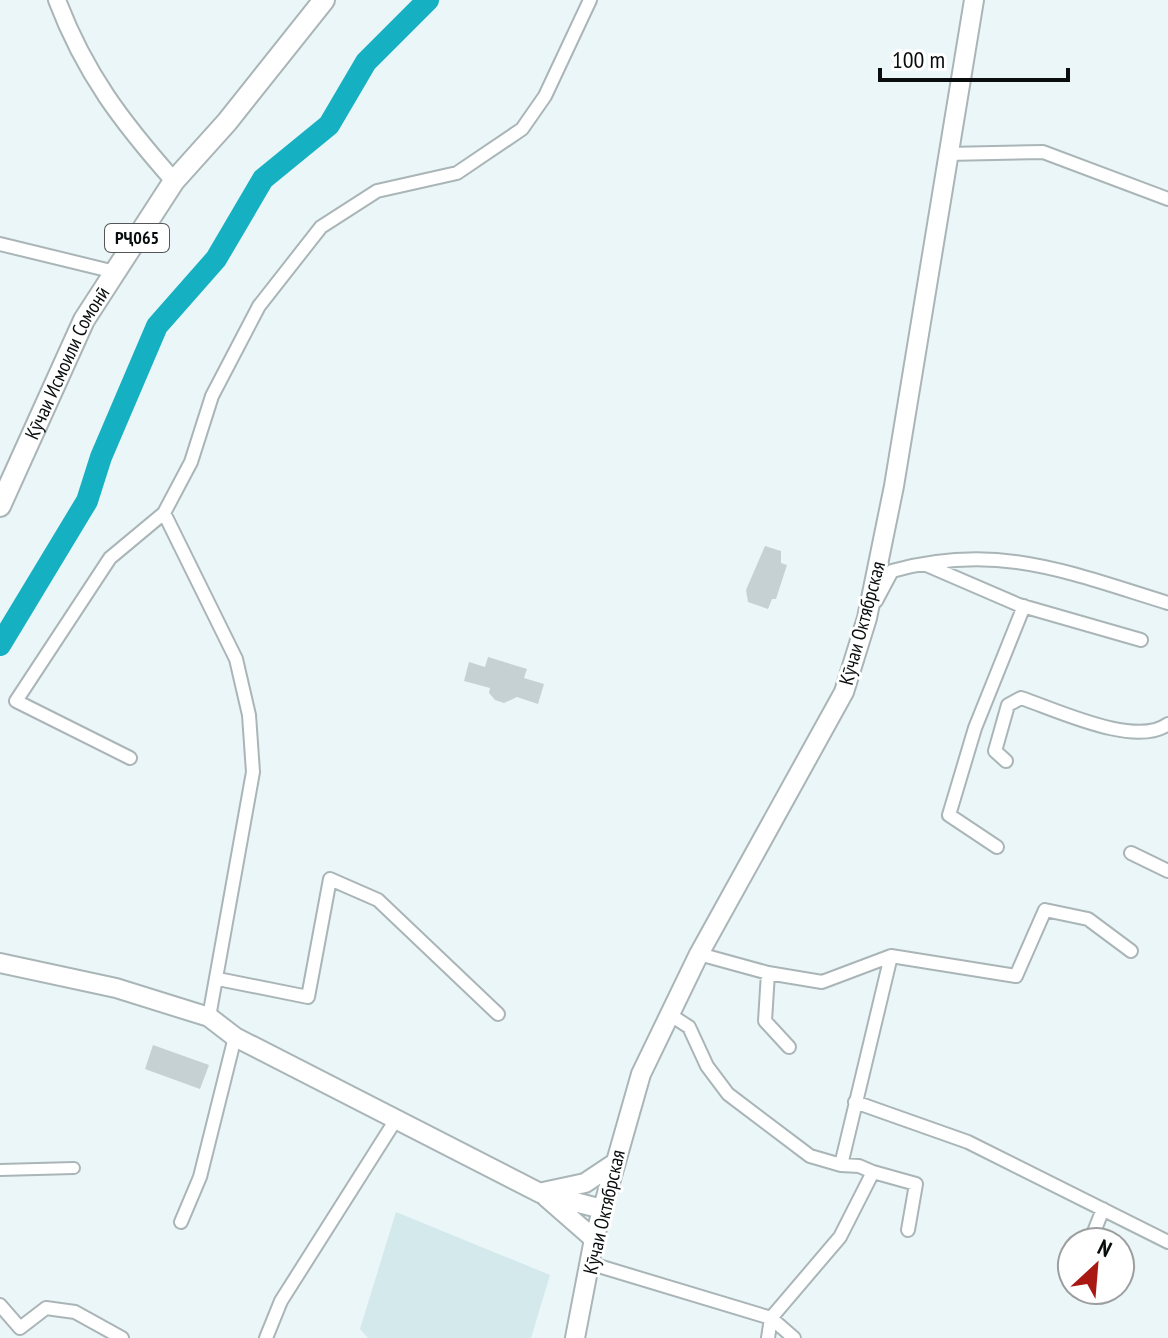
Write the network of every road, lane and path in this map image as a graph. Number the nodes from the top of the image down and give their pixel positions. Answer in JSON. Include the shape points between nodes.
{"nodes":[{"id":1,"x":57,"y":0,"type":"edge"},
{"id":2,"x":590,"y":0,"type":"edge"},
{"id":3,"x":974,"y":0,"type":"edge"},
{"id":4,"x":319,"y":3,"type":"edge"},
{"id":5,"x":946,"y":154,"type":"junction"},
{"id":6,"x":174,"y":181,"type":"junction"},
{"id":7,"x":1168,"y":199,"type":"edge"},
{"id":8,"x":0,"y":244,"type":"edge"},
{"id":9,"x":115,"y":272,"type":"junction"},
{"id":10,"x":0,"y":506,"type":"edge"},
{"id":11,"x":164,"y":513,"type":"junction"},
{"id":12,"x":921,"y":563,"type":"junction"},
{"id":13,"x":1168,"y":603,"type":"edge"},
{"id":14,"x":1024,"y":606,"type":"junction"},
{"id":15,"x":867,"y":618,"type":"junction"},
{"id":16,"x":1141,"y":640,"type":"dead end"},
{"id":17,"x":1168,"y":724,"type":"edge"},
{"id":18,"x":130,"y":758,"type":"dead end"},
{"id":19,"x":1006,"y":761,"type":"dead end"},
{"id":20,"x":997,"y":847,"type":"dead end"},
{"id":21,"x":1131,"y":853,"type":"dead end"},
{"id":22,"x":1168,"y":871,"type":"edge"},
{"id":23,"x":1131,"y":951,"type":"dead end"},
{"id":24,"x":699,"y":954,"type":"junction"},
{"id":25,"x":891,"y":956,"type":"junction"},
{"id":26,"x":0,"y":963,"type":"edge"},
{"id":27,"x":768,"y":973,"type":"junction"},
{"id":28,"x":218,"y":979,"type":"junction"},
{"id":29,"x":498,"y":1014,"type":"dead end"},
{"id":30,"x":669,"y":1014,"type":"junction"},
{"id":31,"x":209,"y":1017,"type":"junction"},
{"id":32,"x":235,"y":1037,"type":"junction"},
{"id":33,"x":789,"y":1047,"type":"dead end"},
{"id":34,"x":855,"y":1102,"type":"junction"},
{"id":35,"x":395,"y":1121,"type":"junction"},
{"id":36,"x":615,"y":1163,"type":"junction"},
{"id":37,"x":841,"y":1165,"type":"junction"},
{"id":38,"x":74,"y":1168,"type":"dead end"},
{"id":39,"x":0,"y":1170,"type":"edge"},
{"id":40,"x":873,"y":1172,"type":"junction"},
{"id":41,"x":540,"y":1193,"type":"junction"},
{"id":42,"x":602,"y":1209,"type":"junction"},
{"id":43,"x":1103,"y":1209,"type":"junction"},
{"id":44,"x":181,"y":1222,"type":"dead end"},
{"id":45,"x":1096,"y":1226,"type":"edge"},
{"id":46,"x":908,"y":1230,"type":"dead end"},
{"id":47,"x":594,"y":1239,"type":"junction"},
{"id":48,"x":1168,"y":1242,"type":"edge"},
{"id":49,"x":592,"y":1264,"type":"junction"},
{"id":50,"x":0,"y":1305,"type":"edge"},
{"id":51,"x":771,"y":1318,"type":"junction"},
{"id":52,"x":122,"y":1338,"type":"edge"},
{"id":53,"x":266,"y":1338,"type":"edge"},
{"id":54,"x":575,"y":1338,"type":"edge"},
{"id":55,"x":768,"y":1338,"type":"edge"},
{"id":56,"x":794,"y":1338,"type":"edge"}],
"edges":[{"from":1,"to":6,"type":"street","via":[[73,42],[120,120]]},
{"from":2,"to":11,"type":"street","via":[[545,96],[522,129],[457,173],[377,191],[321,227],[259,306],[212,396],[191,462]]},
{"from":3,"to":5,"type":"main road","name":"Кӯчаи Октябрская"},
{"from":4,"to":6,"type":"main road","name":"Кӯчаи Исмоили Сомонӣ","number":"РҶ065"},
{"from":5,"to":7,"type":"street","via":[[1043,152]]},
{"from":5,"to":15,"type":"main road","name":"Кӯчаи Октябрская","via":[[894,486]]},
{"from":6,"to":9,"type":"main road","name":"Кӯчаи Исмоили Сомонӣ","number":"РҶ065"},
{"from":8,"to":9,"type":"street"},
{"from":9,"to":10,"type":"main road","name":"Кӯчаи Исмоили Сомонӣ","number":"РҶ065","via":[[84,320]]},
{"from":11,"to":18,"type":"street","via":[[110,558],[16,701]]},
{"from":11,"to":28,"type":"street","via":[[236,659],[249,715],[253,772]]},
{"from":12,"to":13,"type":"street","via":[[1012,559]]},
{"from":12,"to":14,"type":"street"},
{"from":12,"to":15,"type":"street","via":[[892,571]]},
{"from":14,"to":16,"type":"street"},
{"from":14,"to":20,"type":"street","via":[[975,728],[949,815]]},
{"from":15,"to":24,"type":"main road","name":"Кӯчаи Октябрская","via":[[844,692]]},
{"from":17,"to":19,"type":"street","via":[[1158,731],[1136,733],[1021,698],[1008,705],[998,738],[995,751]]},
{"from":21,"to":22,"type":"street"},
{"from":23,"to":25,"type":"street","via":[[1088,919],[1045,910],[1016,976]]},
{"from":24,"to":27,"type":"street"},
{"from":24,"to":30,"type":"main road","name":"Кӯчаи Октябрская"},
{"from":25,"to":27,"type":"street","via":[[822,982]]},
{"from":25,"to":34,"type":"street"},
{"from":26,"to":31,"type":"main road","via":[[116,988]]},
{"from":27,"to":33,"type":"street","via":[[765,1021]]},
{"from":28,"to":29,"type":"street","via":[[308,997],[330,879],[378,900]]},
{"from":28,"to":31,"type":"street"},
{"from":30,"to":36,"type":"main road","name":"Кӯчаи Октябрская","via":[[641,1074]]},
{"from":30,"to":37,"type":"street","via":[[689,1027],[707,1066],[728,1094],[810,1156]]},
{"from":31,"to":32,"type":"main road"},
{"from":32,"to":35,"type":"main road"},
{"from":32,"to":44,"type":"street","via":[[200,1177]]},
{"from":34,"to":37,"type":"street"},
{"from":34,"to":43,"type":"street","via":[[968,1142]]},
{"from":35,"to":41,"type":"main road"},
{"from":35,"to":53,"type":"street","via":[[281,1301]]},
{"from":36,"to":41,"type":"main road","via":[[585,1183]]},
{"from":36,"to":42,"type":"main road","name":"Кӯчаи Октябрская"},
{"from":37,"to":40,"type":"street"},
{"from":38,"to":39,"type":"street"},
{"from":40,"to":46,"type":"street","via":[[916,1184]]},
{"from":40,"to":51,"type":"street","via":[[840,1237]]},
{"from":41,"to":42,"type":"main road"},
{"from":41,"to":47,"type":"main road"},
{"from":42,"to":47,"type":"main road","name":"Кӯчаи Октябрская"},
{"from":43,"to":45,"type":"street"},
{"from":43,"to":48,"type":"street"},
{"from":47,"to":49,"type":"main road","name":"Кӯчаи Октябрская"},
{"from":49,"to":51,"type":"street"},
{"from":49,"to":54,"type":"main road","name":"Кӯчаи Октябрская"},
{"from":50,"to":52,"type":"street","via":[[20,1328],[46,1308],[75,1312]]},
{"from":51,"to":55,"type":"street"},
{"from":51,"to":56,"type":"street"}]}
